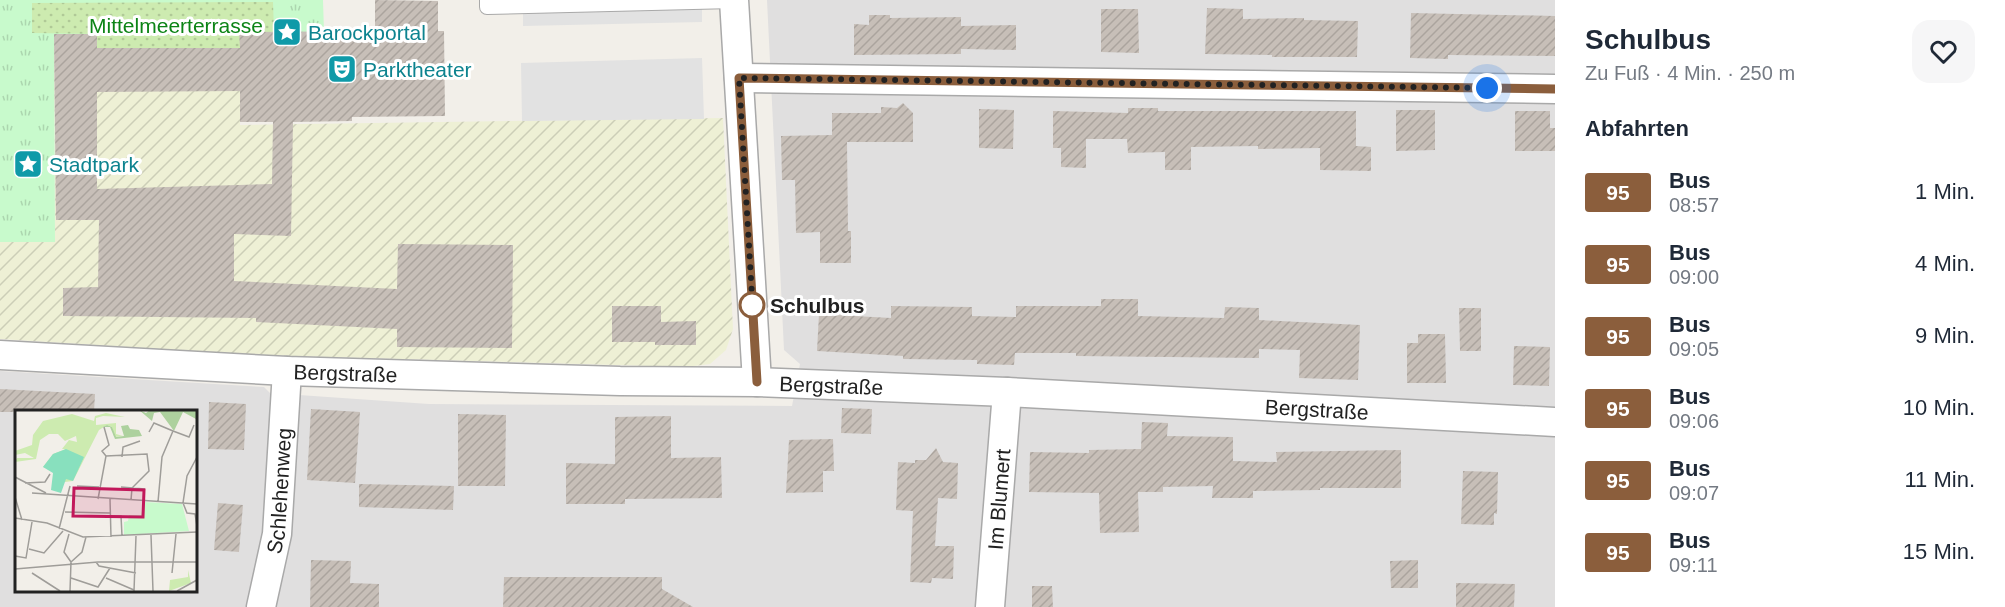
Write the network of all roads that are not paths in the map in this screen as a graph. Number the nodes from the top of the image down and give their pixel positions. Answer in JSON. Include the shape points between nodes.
{"nodes":[{"id":1,"x":487,"y":0,"type":"edge"},
{"id":2,"x":735,"y":0,"type":"edge"},
{"id":3,"x":739,"y":78,"type":"junction"},
{"id":4,"x":1555,"y":89,"type":"edge"},
{"id":5,"x":0,"y":355,"type":"edge"},
{"id":6,"x":287,"y":371,"type":"junction"},
{"id":7,"x":757,"y":382,"type":"junction"},
{"id":8,"x":1008,"y":392,"type":"junction"},
{"id":9,"x":1555,"y":422,"type":"edge"},
{"id":10,"x":261,"y":607,"type":"edge"},
{"id":11,"x":990,"y":607,"type":"edge"}],
"edges":[{"from":1,"to":2,"type":"lane","via":[[487,7]]},
{"from":2,"to":3,"type":"street"},
{"from":3,"to":4,"type":"street"},
{"from":3,"to":7,"type":"street"},
{"from":5,"to":6,"type":"street","name":"Bergstraße"},
{"from":6,"to":7,"type":"street","name":"Bergstraße"},
{"from":6,"to":10,"type":"street","name":"Schlehenweg","via":[[277,534]]},
{"from":7,"to":8,"type":"street","name":"Bergstraße"},
{"from":8,"to":9,"type":"street","name":"Bergstraße"},
{"from":8,"to":11,"type":"street","name":"Im Blumert"}]}
